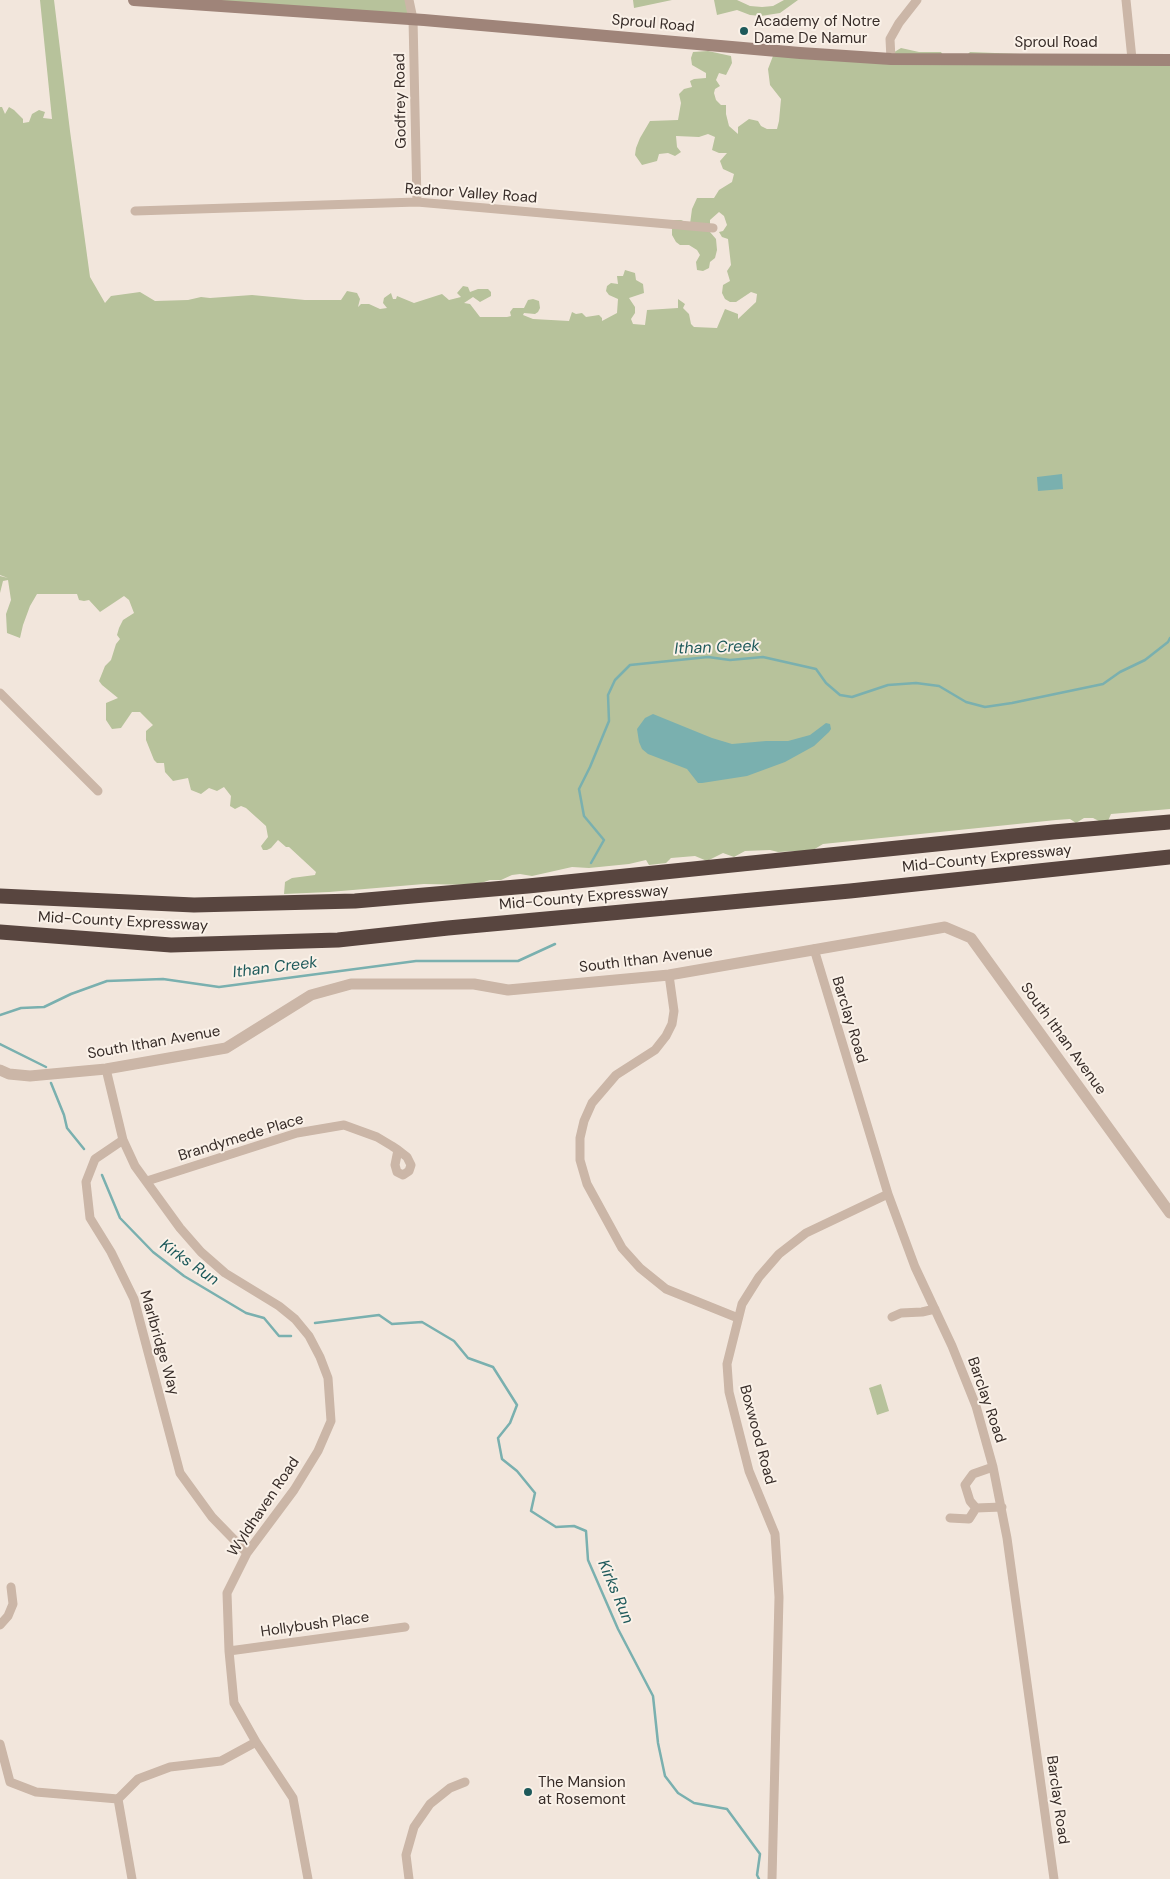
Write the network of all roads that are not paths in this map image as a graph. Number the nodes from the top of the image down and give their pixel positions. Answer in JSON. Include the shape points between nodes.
{"nodes":[{"id":1,"x":134,"y":0,"type":"edge"},
{"id":2,"x":409,"y":0,"type":"edge"},
{"id":3,"x":917,"y":0,"type":"edge"},
{"id":4,"x":1126,"y":0,"type":"edge"},
{"id":5,"x":412,"y":19,"type":"junction"},
{"id":6,"x":891,"y":59,"type":"junction"},
{"id":7,"x":1132,"y":59,"type":"junction"},
{"id":8,"x":1170,"y":60,"type":"edge"},
{"id":9,"x":417,"y":202,"type":"junction"},
{"id":10,"x":135,"y":211,"type":"dead end"},
{"id":11,"x":714,"y":228,"type":"dead end"},
{"id":12,"x":0,"y":693,"type":"edge"},
{"id":13,"x":98,"y":791,"type":"dead end"},
{"id":14,"x":1170,"y":822,"type":"edge"},
{"id":15,"x":1170,"y":857,"type":"edge"},
{"id":16,"x":0,"y":896,"type":"edge"},
{"id":17,"x":0,"y":932,"type":"edge"},
{"id":18,"x":814,"y":949,"type":"junction"},
{"id":19,"x":669,"y":975,"type":"junction"},
{"id":20,"x":106,"y":1069,"type":"junction"},
{"id":21,"x":0,"y":1070,"type":"edge"},
{"id":22,"x":123,"y":1140,"type":"junction"},
{"id":23,"x":398,"y":1150,"type":"dead end"},
{"id":24,"x":147,"y":1181,"type":"junction"},
{"id":25,"x":888,"y":1194,"type":"junction"},
{"id":26,"x":1170,"y":1213,"type":"edge"},
{"id":27,"x":935,"y":1309,"type":"junction"},
{"id":28,"x":892,"y":1317,"type":"dead end"},
{"id":29,"x":738,"y":1318,"type":"junction"},
{"id":30,"x":993,"y":1467,"type":"junction"},
{"id":31,"x":1002,"y":1507,"type":"junction"},
{"id":32,"x":976,"y":1508,"type":"junction"},
{"id":33,"x":950,"y":1518,"type":"dead end"},
{"id":34,"x":247,"y":1553,"type":"junction"},
{"id":35,"x":11,"y":1587,"type":"dead end"},
{"id":36,"x":0,"y":1625,"type":"edge"},
{"id":37,"x":404,"y":1627,"type":"dead end"},
{"id":38,"x":229,"y":1651,"type":"junction"},
{"id":39,"x":256,"y":1742,"type":"junction"},
{"id":40,"x":0,"y":1744,"type":"edge"},
{"id":41,"x":465,"y":1782,"type":"dead end"},
{"id":42,"x":118,"y":1798,"type":"junction"},
{"id":43,"x":132,"y":1879,"type":"edge"},
{"id":44,"x":308,"y":1879,"type":"edge"},
{"id":45,"x":409,"y":1879,"type":"edge"},
{"id":46,"x":772,"y":1879,"type":"edge"},
{"id":47,"x":1054,"y":1879,"type":"edge"}],
"edges":[{"from":1,"to":5,"type":"main road","name":"Sproul Road"},
{"from":2,"to":5,"type":"street","name":"Godfrey Road"},
{"from":3,"to":6,"type":"street","via":[[890,39]]},
{"from":4,"to":7,"type":"street"},
{"from":5,"to":6,"type":"main road","name":"Sproul Road"},
{"from":5,"to":9,"type":"street","name":"Godfrey Road"},
{"from":6,"to":7,"type":"main road","name":"Sproul Road"},
{"from":7,"to":8,"type":"main road","name":"Sproul Road"},
{"from":9,"to":10,"type":"street","name":"Radnor Valley Road"},
{"from":9,"to":11,"type":"street","name":"Radnor Valley Road"},
{"from":12,"to":13,"type":"street"},
{"from":14,"to":16,"type":"highway","name":"Mid-County Expressway","via":[[355,901],[155,905]]},
{"from":15,"to":17,"type":"highway","name":"Mid-County Expressway","via":[[338,940],[171,945]]},
{"from":18,"to":19,"type":"street","name":"South Ithan Avenue"},
{"from":18,"to":25,"type":"street","name":"Barclay Road"},
{"from":18,"to":26,"type":"street","name":"South Ithan Avenue","via":[[945,927],[971,938]]},
{"from":19,"to":20,"type":"street","name":"South Ithan Avenue","via":[[508,990],[474,984],[351,984],[312,995],[226,1048]]},
{"from":19,"to":29,"type":"street","via":[[674,1011],[672,1024],[655,1050],[616,1075],[592,1103],[580,1138],[580,1160],[588,1184],[622,1248],[640,1268],[666,1289]]},
{"from":20,"to":21,"type":"street","name":"South Ithan Avenue","via":[[30,1076]]},
{"from":20,"to":22,"type":"street","name":"Wyldhaven Road"},
{"from":22,"to":24,"type":"street","name":"Wyldhaven Road","via":[[135,1166]]},
{"from":22,"to":34,"type":"street","name":"Marlbridge Way","via":[[95,1159],[86,1182],[90,1218],[134,1299],[180,1473],[212,1517]]},
{"from":23,"to":24,"type":"street","name":"Brandymede Place","via":[[377,1137],[344,1125],[297,1133]]},
{"from":24,"to":34,"type":"street","name":"Wyldhaven Road","via":[[200,1252],[225,1273],[296,1319],[320,1356],[328,1378],[331,1421],[318,1452]]},
{"from":25,"to":27,"type":"street","name":"Barclay Road"},
{"from":25,"to":29,"type":"street","name":"Boxwood Road","via":[[806,1233],[779,1254],[759,1277],[742,1304]]},
{"from":27,"to":28,"type":"street"},
{"from":27,"to":30,"type":"street","name":"Barclay Road","via":[[976,1406]]},
{"from":29,"to":46,"type":"street","name":"Boxwood Road","via":[[727,1364],[729,1392],[749,1471],[776,1542],[779,1597]]},
{"from":30,"to":31,"type":"street","name":"Barclay Road"},
{"from":30,"to":32,"type":"street","via":[[973,1474],[965,1485]]},
{"from":31,"to":32,"type":"street"},
{"from":31,"to":47,"type":"street","name":"Barclay Road"},
{"from":32,"to":33,"type":"street","via":[[969,1519]]},
{"from":34,"to":38,"type":"street","name":"Wyldhaven Road","via":[[228,1593]]},
{"from":35,"to":36,"type":"street","via":[[13,1604]]},
{"from":37,"to":38,"type":"street","name":"Hollybush Place"},
{"from":38,"to":39,"type":"street","name":"Wyldhaven Road","via":[[234,1703]]},
{"from":39,"to":42,"type":"street","via":[[221,1760],[170,1767],[138,1779]]},
{"from":39,"to":44,"type":"street","name":"Wyldhaven Road","via":[[293,1798]]},
{"from":40,"to":42,"type":"street","via":[[10,1782],[36,1792]]},
{"from":41,"to":45,"type":"street","via":[[450,1788],[430,1804],[414,1827],[406,1855]]},
{"from":42,"to":43,"type":"street"}]}
